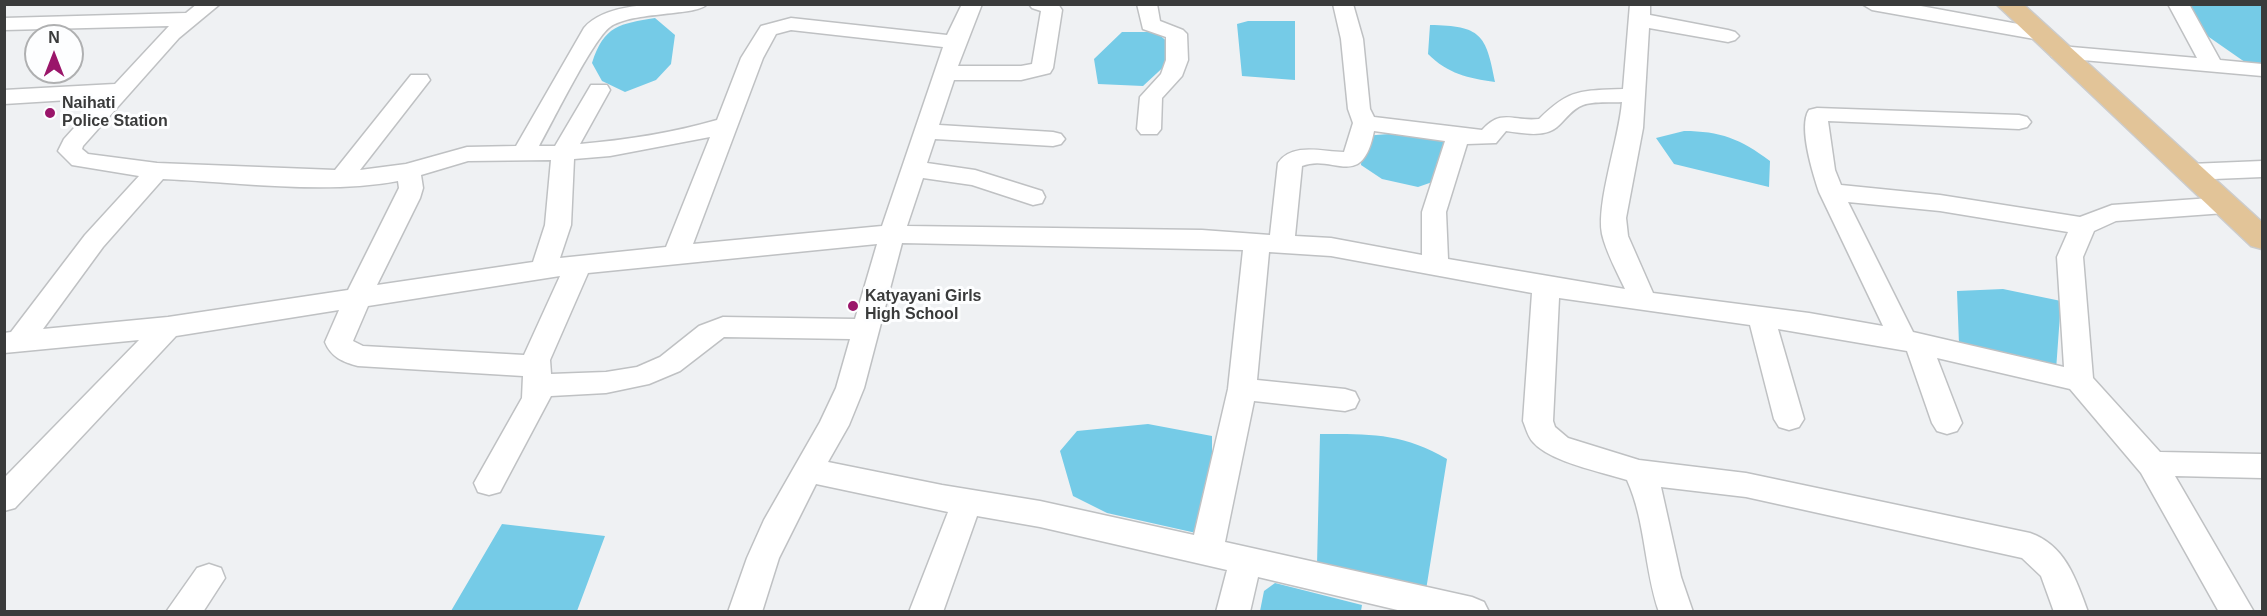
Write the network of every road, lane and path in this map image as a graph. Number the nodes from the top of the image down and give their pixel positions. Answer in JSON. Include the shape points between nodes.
{"nodes":[{"id":1,"x":210,"y":4,"type":"edge"},
{"id":2,"x":697,"y":4,"type":"edge"},
{"id":3,"x":972,"y":4,"type":"edge"},
{"id":4,"x":1039,"y":4,"type":"edge"},
{"id":5,"x":1147,"y":4,"type":"edge"},
{"id":6,"x":1343,"y":4,"type":"edge"},
{"id":7,"x":1872,"y":4,"type":"edge"},
{"id":8,"x":2008,"y":4,"type":"edge"},
{"id":9,"x":2178,"y":4,"type":"edge"},
{"id":10,"x":1640,"y":12,"type":"edge"},
{"id":11,"x":191,"y":19,"type":"junction"},
{"id":12,"x":4,"y":24,"type":"edge"},
{"id":13,"x":1728,"y":36,"type":"dead end"},
{"id":14,"x":955,"y":42,"type":"junction"},
{"id":15,"x":2050,"y":43,"type":"junction"},
{"id":16,"x":2211,"y":63,"type":"junction"},
{"id":17,"x":2262,"y":70,"type":"edge"},
{"id":18,"x":945,"y":73,"type":"junction"},
{"id":19,"x":419,"y":80,"type":"dead end"},
{"id":20,"x":121,"y":90,"type":"junction"},
{"id":21,"x":599,"y":90,"type":"dead end"},
{"id":22,"x":1632,"y":95,"type":"junction"},
{"id":23,"x":4,"y":97,"type":"edge"},
{"id":24,"x":2019,"y":122,"type":"dead end"},
{"id":25,"x":1365,"y":123,"type":"junction"},
{"id":26,"x":728,"y":124,"type":"junction"},
{"id":27,"x":1149,"y":129,"type":"dead end"},
{"id":28,"x":927,"y":131,"type":"junction"},
{"id":29,"x":1458,"y":136,"type":"junction"},
{"id":30,"x":1053,"y":139,"type":"dead end"},
{"id":31,"x":524,"y":152,"type":"junction"},
{"id":32,"x":563,"y":153,"type":"junction"},
{"id":33,"x":914,"y":169,"type":"junction"},
{"id":34,"x":2262,"y":170,"type":"edge"},
{"id":35,"x":157,"y":171,"type":"junction"},
{"id":36,"x":408,"y":171,"type":"junction"},
{"id":37,"x":2190,"y":172,"type":"junction"},
{"id":38,"x":341,"y":178,"type":"junction"},
{"id":39,"x":1831,"y":192,"type":"junction"},
{"id":40,"x":1032,"y":197,"type":"dead end"},
{"id":41,"x":2225,"y":205,"type":"junction"},
{"id":42,"x":2083,"y":226,"type":"junction"},
{"id":43,"x":892,"y":234,"type":"junction"},
{"id":44,"x":2262,"y":239,"type":"edge"},
{"id":45,"x":1270,"y":241,"type":"junction"},
{"id":46,"x":677,"y":253,"type":"junction"},
{"id":47,"x":1435,"y":264,"type":"junction"},
{"id":48,"x":578,"y":266,"type":"junction"},
{"id":49,"x":544,"y":269,"type":"junction"},
{"id":50,"x":1546,"y":286,"type":"junction"},
{"id":51,"x":357,"y":298,"type":"junction"},
{"id":52,"x":1643,"y":301,"type":"junction"},
{"id":53,"x":1761,"y":316,"type":"junction"},
{"id":54,"x":168,"y":327,"type":"junction"},
{"id":55,"x":867,"y":329,"type":"junction"},
{"id":56,"x":12,"y":342,"type":"edge"},
{"id":57,"x":1910,"y":342,"type":"junction"},
{"id":58,"x":537,"y":375,"type":"junction"},
{"id":59,"x":2079,"y":381,"type":"junction"},
{"id":60,"x":1242,"y":389,"type":"junction"},
{"id":61,"x":1345,"y":400,"type":"dead end"},
{"id":62,"x":1789,"y":419,"type":"dead end"},
{"id":63,"x":1947,"y":423,"type":"dead end"},
{"id":64,"x":2152,"y":464,"type":"junction"},
{"id":65,"x":2262,"y":466,"type":"edge"},
{"id":66,"x":809,"y":470,"type":"junction"},
{"id":67,"x":1639,"y":472,"type":"junction"},
{"id":68,"x":489,"y":483,"type":"dead end"},
{"id":69,"x":4,"y":499,"type":"edge"},
{"id":70,"x":967,"y":502,"type":"junction"},
{"id":71,"x":1207,"y":550,"type":"junction"},
{"id":72,"x":1246,"y":559,"type":"junction"},
{"id":73,"x":209,"y":578,"type":"dead end"},
{"id":74,"x":183,"y":612,"type":"edge"},
{"id":75,"x":745,"y":612,"type":"edge"},
{"id":76,"x":926,"y":612,"type":"edge"},
{"id":77,"x":1233,"y":612,"type":"edge"},
{"id":78,"x":1472,"y":612,"type":"edge"},
{"id":79,"x":1676,"y":612,"type":"edge"},
{"id":80,"x":2071,"y":612,"type":"edge"},
{"id":81,"x":2237,"y":612,"type":"edge"}],
"edges":[{"from":1,"to":11,"type":"street"},
{"from":2,"to":31,"type":"street","via":[[622,12],[606,18],[595,28]]},
{"from":3,"to":14,"type":"street"},
{"from":4,"to":18,"type":"street","via":[[1052,10],[1042,68],[1021,73]]},
{"from":5,"to":27,"type":"street","via":[[1150,25],[1172,31],[1178,42],[1174,71],[1151,97]]},
{"from":6,"to":25,"type":"street","via":[[1352,39],[1359,109]]},
{"from":7,"to":15,"type":"street"},
{"from":8,"to":15,"type":"main road"},
{"from":9,"to":16,"type":"street"},
{"from":10,"to":13,"type":"street"},
{"from":10,"to":22,"type":"street"},
{"from":11,"to":12,"type":"street"},
{"from":11,"to":20,"type":"street"},
{"from":14,"to":18,"type":"street"},
{"from":14,"to":26,"type":"street","via":[[792,24],[773,26],[759,40]]},
{"from":15,"to":16,"type":"street"},
{"from":15,"to":37,"type":"main road"},
{"from":16,"to":17,"type":"street"},
{"from":18,"to":28,"type":"street"},
{"from":19,"to":38,"type":"street"},
{"from":20,"to":23,"type":"street"},
{"from":20,"to":35,"type":"street","via":[[70,151],[80,160],[93,163]]},
{"from":21,"to":32,"type":"street"},
{"from":22,"to":29,"type":"street","via":[[1580,98],[1539,127],[1500,124],[1488,138]]},
{"from":22,"to":52,"type":"street","via":[[1631,128],[1613,218],[1615,236]]},
{"from":24,"to":39,"type":"street","via":[[1817,115],[1823,170]]},
{"from":25,"to":29,"type":"street"},
{"from":25,"to":45,"type":"street","via":[[1353,157],[1294,158]]},
{"from":26,"to":32,"type":"street","via":[[650,144]]},
{"from":26,"to":46,"type":"street"},
{"from":28,"to":30,"type":"street"},
{"from":28,"to":33,"type":"street"},
{"from":29,"to":47,"type":"street","via":[[1434,212]]},
{"from":31,"to":32,"type":"street"},
{"from":31,"to":36,"type":"street","via":[[467,154]]},
{"from":32,"to":49,"type":"street","via":[[558,225]]},
{"from":33,"to":40,"type":"street","via":[[975,178]]},
{"from":33,"to":43,"type":"street"},
{"from":34,"to":37,"type":"street"},
{"from":35,"to":38,"type":"street"},
{"from":35,"to":56,"type":"street"},
{"from":36,"to":38,"type":"street"},
{"from":36,"to":51,"type":"street","via":[[411,188],[404,209]]},
{"from":37,"to":41,"type":"main road"},
{"from":39,"to":42,"type":"street","via":[[1940,203]]},
{"from":39,"to":57,"type":"street"},
{"from":41,"to":42,"type":"street","via":[[2112,213]]},
{"from":41,"to":44,"type":"main road"},
{"from":42,"to":59,"type":"street","via":[[2070,257]]},
{"from":43,"to":45,"type":"street"},
{"from":43,"to":46,"type":"street"},
{"from":43,"to":55,"type":"street"},
{"from":45,"to":47,"type":"street"},
{"from":45,"to":60,"type":"street"},
{"from":46,"to":48,"type":"street"},
{"from":47,"to":50,"type":"street"},
{"from":48,"to":49,"type":"street"},
{"from":48,"to":58,"type":"street","via":[[543,340]]},
{"from":49,"to":51,"type":"street"},
{"from":50,"to":52,"type":"street"},
{"from":50,"to":67,"type":"street","via":[[1537,404],[1543,434],[1558,446]]},
{"from":51,"to":54,"type":"street"},
{"from":51,"to":58,"type":"street","via":[[339,342],[350,354]]},
{"from":52,"to":53,"type":"street"},
{"from":53,"to":57,"type":"street"},
{"from":53,"to":62,"type":"street"},
{"from":54,"to":56,"type":"street"},
{"from":54,"to":69,"type":"street"},
{"from":55,"to":58,"type":"street","via":[[723,327],[707,333],[680,358],[650,373],[604,384]]},
{"from":55,"to":66,"type":"street","via":[[850,388]]},
{"from":57,"to":59,"type":"street"},
{"from":57,"to":63,"type":"street"},
{"from":58,"to":68,"type":"street","via":[[536,398]]},
{"from":59,"to":64,"type":"street"},
{"from":60,"to":61,"type":"street"},
{"from":60,"to":71,"type":"street"},
{"from":64,"to":65,"type":"street"},
{"from":64,"to":81,"type":"street"},
{"from":66,"to":70,"type":"street"},
{"from":66,"to":75,"type":"street","via":[[780,520]]},
{"from":67,"to":79,"type":"street"},
{"from":67,"to":80,"type":"street","via":[[1746,485],[2030,546],[2051,563]]},
{"from":70,"to":71,"type":"street"},
{"from":70,"to":76,"type":"street"},
{"from":71,"to":72,"type":"street"},
{"from":72,"to":77,"type":"street"},
{"from":72,"to":78,"type":"street"},
{"from":73,"to":74,"type":"street"}]}
